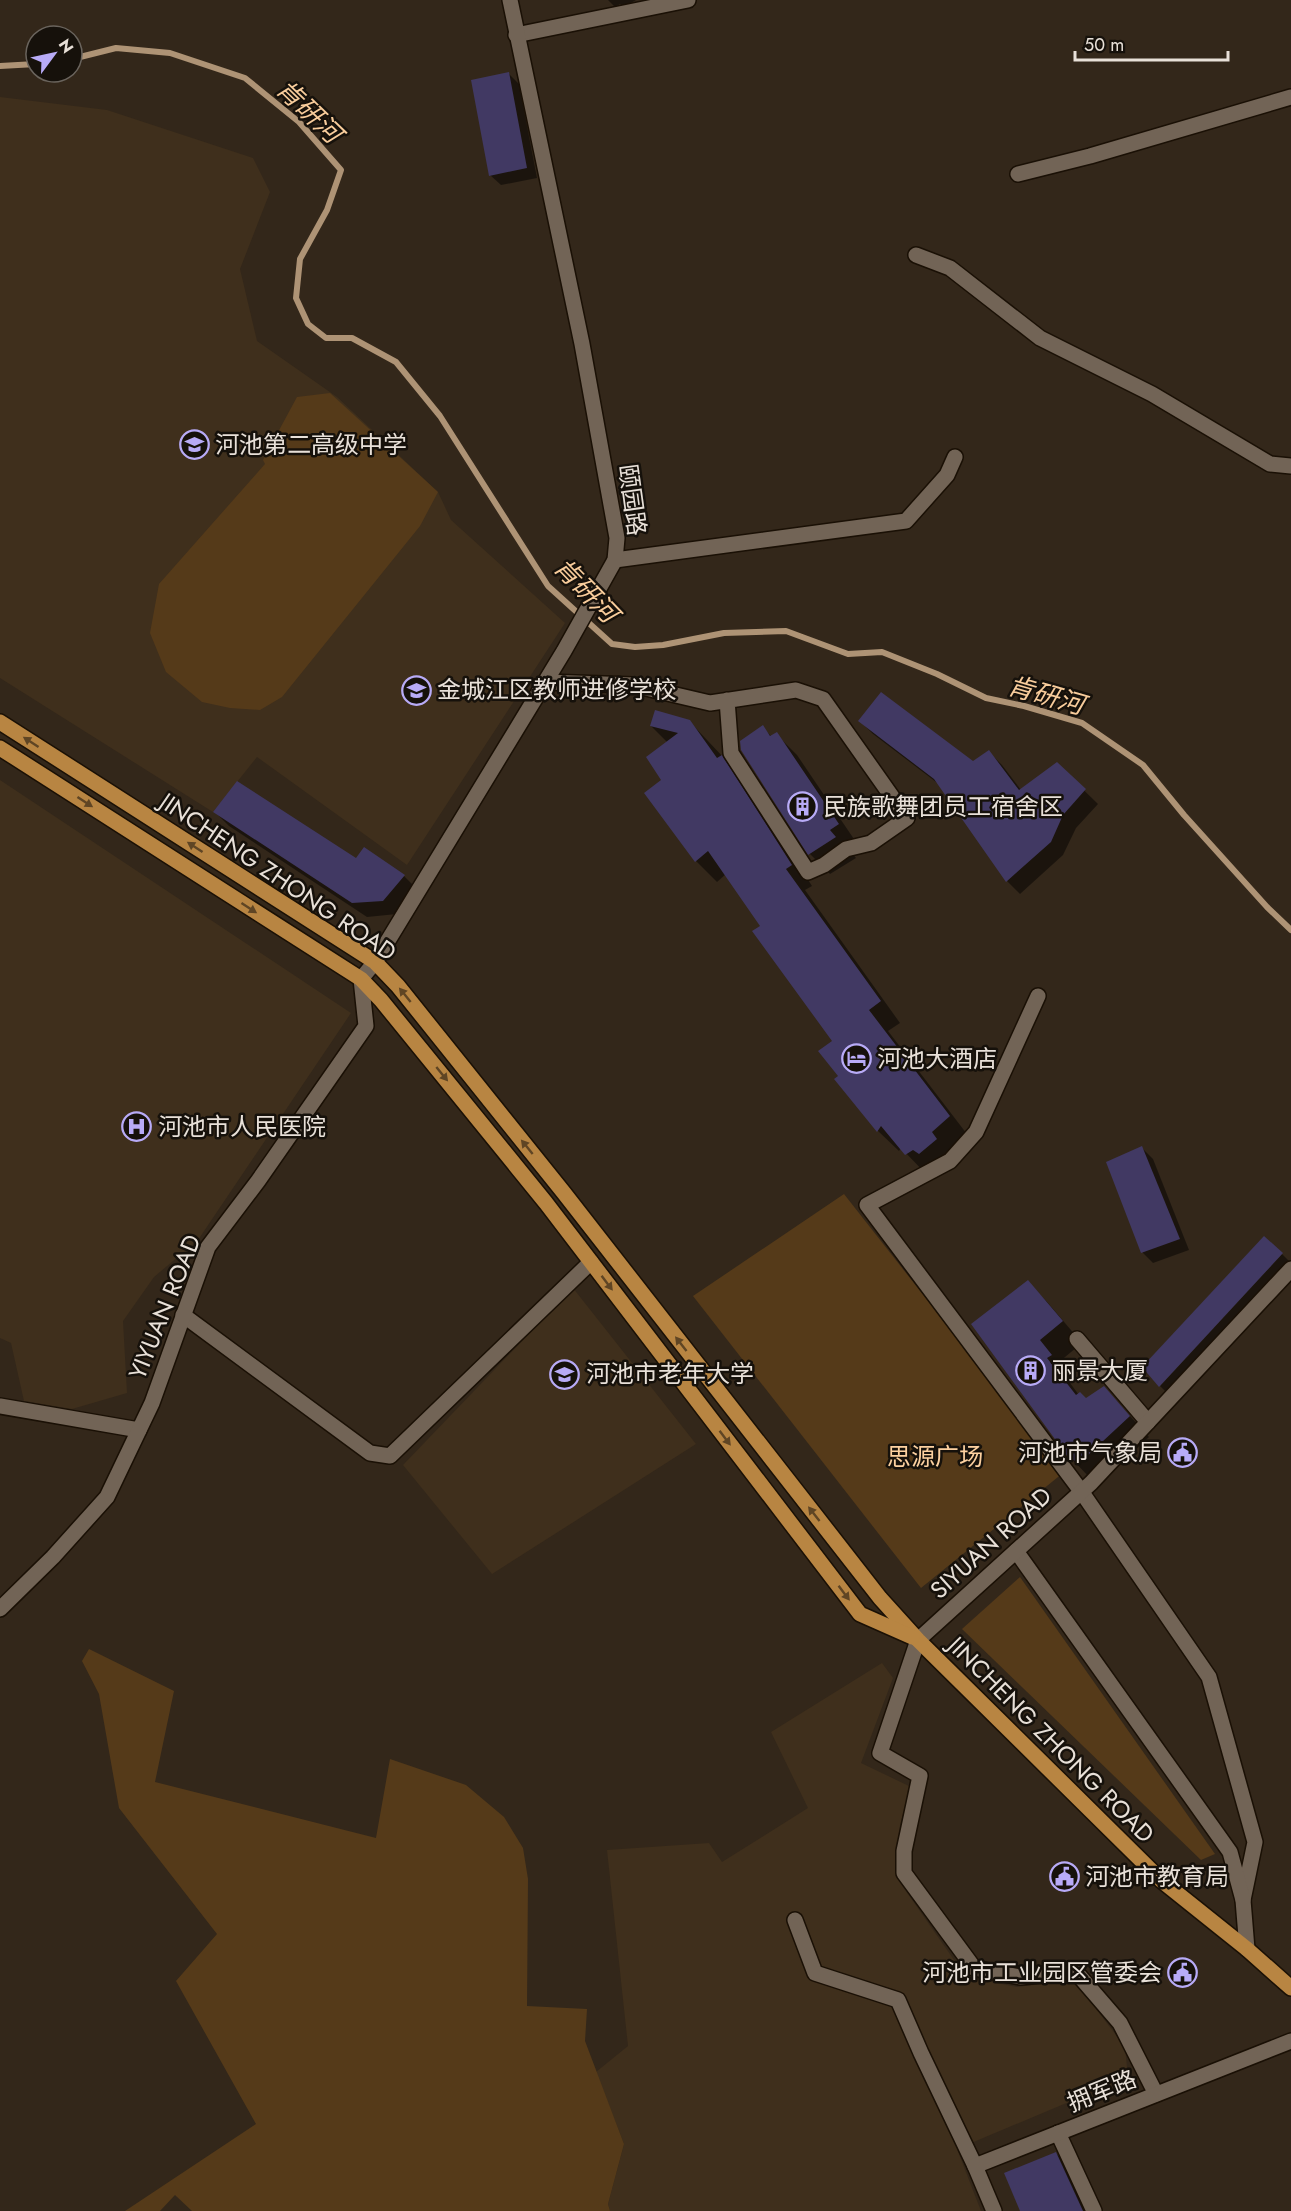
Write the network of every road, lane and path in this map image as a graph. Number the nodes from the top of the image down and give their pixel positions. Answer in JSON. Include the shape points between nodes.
{"nodes":[{"id":1,"x":510,"y":0,"type":"edge"},
{"id":2,"x":688,"y":0,"type":"edge"},
{"id":3,"x":643,"y":4,"type":"edge"},
{"id":4,"x":516,"y":35,"type":"junction"},
{"id":5,"x":1291,"y":97,"type":"edge"},
{"id":6,"x":1018,"y":174,"type":"dead end"},
{"id":7,"x":916,"y":255,"type":"dead end"},
{"id":8,"x":955,"y":457,"type":"dead end"},
{"id":9,"x":1291,"y":466,"type":"edge"},
{"id":10,"x":615,"y":560,"type":"junction"},
{"id":11,"x":546,"y":682,"type":"junction"},
{"id":12,"x":727,"y":700,"type":"junction"},
{"id":13,"x":0,"y":722,"type":"edge"},
{"id":14,"x":0,"y":748,"type":"edge"},
{"id":15,"x":375,"y":962,"type":"junction"},
{"id":16,"x":361,"y":980,"type":"junction"},
{"id":17,"x":1038,"y":996,"type":"dead end"},
{"id":18,"x":591,"y":1262,"type":"junction"},
{"id":19,"x":1291,"y":1269,"type":"edge"},
{"id":20,"x":183,"y":1315,"type":"junction"},
{"id":21,"x":1077,"y":1339,"type":"dead end"},
{"id":22,"x":0,"y":1406,"type":"edge"},
{"id":23,"x":1148,"y":1422,"type":"junction"},
{"id":24,"x":139,"y":1430,"type":"junction"},
{"id":25,"x":1081,"y":1491,"type":"junction"},
{"id":26,"x":1016,"y":1551,"type":"junction"},
{"id":27,"x":0,"y":1609,"type":"edge"},
{"id":28,"x":918,"y":1640,"type":"junction"},
{"id":29,"x":1243,"y":1900,"type":"junction"},
{"id":30,"x":795,"y":1920,"type":"dead end"},
{"id":31,"x":1247,"y":1949,"type":"junction"},
{"id":32,"x":1291,"y":1988,"type":"edge"},
{"id":33,"x":1291,"y":2041,"type":"edge"},
{"id":34,"x":1156,"y":2094,"type":"junction"},
{"id":35,"x":1058,"y":2133,"type":"junction"},
{"id":36,"x":975,"y":2166,"type":"junction"},
{"id":37,"x":994,"y":2211,"type":"edge"},
{"id":38,"x":1094,"y":2211,"type":"edge"}],
"edges":[{"from":1,"to":4,"type":"street","name":"颐园路"},
{"from":2,"to":3,"type":"street"},
{"from":3,"to":4,"type":"street"},
{"from":4,"to":10,"type":"street","name":"颐园路","via":[[582,344],[617,538]]},
{"from":5,"to":6,"type":"street"},
{"from":7,"to":9,"type":"street","via":[[950,268],[1040,338],[1152,394],[1270,464]]},
{"from":8,"to":10,"type":"street","via":[[947,475],[906,521]]},
{"from":10,"to":11,"type":"street","name":"颐园路"},
{"from":11,"to":12,"type":"street","via":[[633,685],[710,703]]},
{"from":11,"to":15,"type":"street","name":"颐园路"},
{"from":12,"to":12,"type":"street","via":[[796,690],[823,699],[907,818],[871,843],[846,849],[808,872],[731,753]]},
{"from":15,"to":13,"type":"main road","name":"JINCHENG ZHONG ROAD","one_way":true},
{"from":14,"to":16,"type":"main road","name":"JINCHENG ZHONG ROAD","one_way":true},
{"from":15,"to":16,"type":"street","name":"颐园路"},
{"from":28,"to":15,"type":"main road","name":"JINCHENG ZHONG ROAD","one_way":true,"via":[[880,1599],[564,1193]]},
{"from":16,"to":18,"type":"main road","name":"JINCHENG ZHONG ROAD","one_way":true},
{"from":16,"to":20,"type":"street","name":"YIYUAN ROAD","via":[[366,1026],[208,1247]]},
{"from":17,"to":25,"type":"street","via":[[976,1132],[950,1161],[867,1205]]},
{"from":18,"to":20,"type":"street","via":[[390,1456],[370,1453]]},
{"from":18,"to":28,"type":"main road","name":"JINCHENG ZHONG ROAD","one_way":true,"via":[[860,1614]]},
{"from":19,"to":23,"type":"street","name":"SIYUAN ROAD"},
{"from":20,"to":24,"type":"street","name":"YIYUAN ROAD"},
{"from":21,"to":23,"type":"street"},
{"from":22,"to":24,"type":"street"},
{"from":23,"to":25,"type":"street","name":"SIYUAN ROAD"},
{"from":24,"to":27,"type":"street","name":"YIYUAN ROAD","via":[[106,1497]]},
{"from":25,"to":26,"type":"street","name":"SIYUAN ROAD"},
{"from":25,"to":29,"type":"street","via":[[1209,1677],[1255,1842]]},
{"from":26,"to":28,"type":"street","name":"SIYUAN ROAD"},
{"from":26,"to":29,"type":"street","via":[[1230,1852]]},
{"from":28,"to":31,"type":"main road","name":"JINCHENG ZHONG ROAD","via":[[1162,1881]]},
{"from":28,"to":34,"type":"street","via":[[880,1753],[920,1776],[904,1851],[904,1873],[974,1968],[1020,1977],[1076,1972],[1120,2023]]},
{"from":29,"to":31,"type":"street"},
{"from":30,"to":36,"type":"street","via":[[815,1973],[898,2000]]},
{"from":31,"to":32,"type":"main road","name":"JINCHENG ZHONG ROAD"},
{"from":33,"to":34,"type":"street","name":"拥军路"},
{"from":34,"to":35,"type":"street","name":"拥军路"},
{"from":35,"to":36,"type":"street","name":"拥军路"},
{"from":35,"to":38,"type":"street"},
{"from":36,"to":37,"type":"street"}]}
